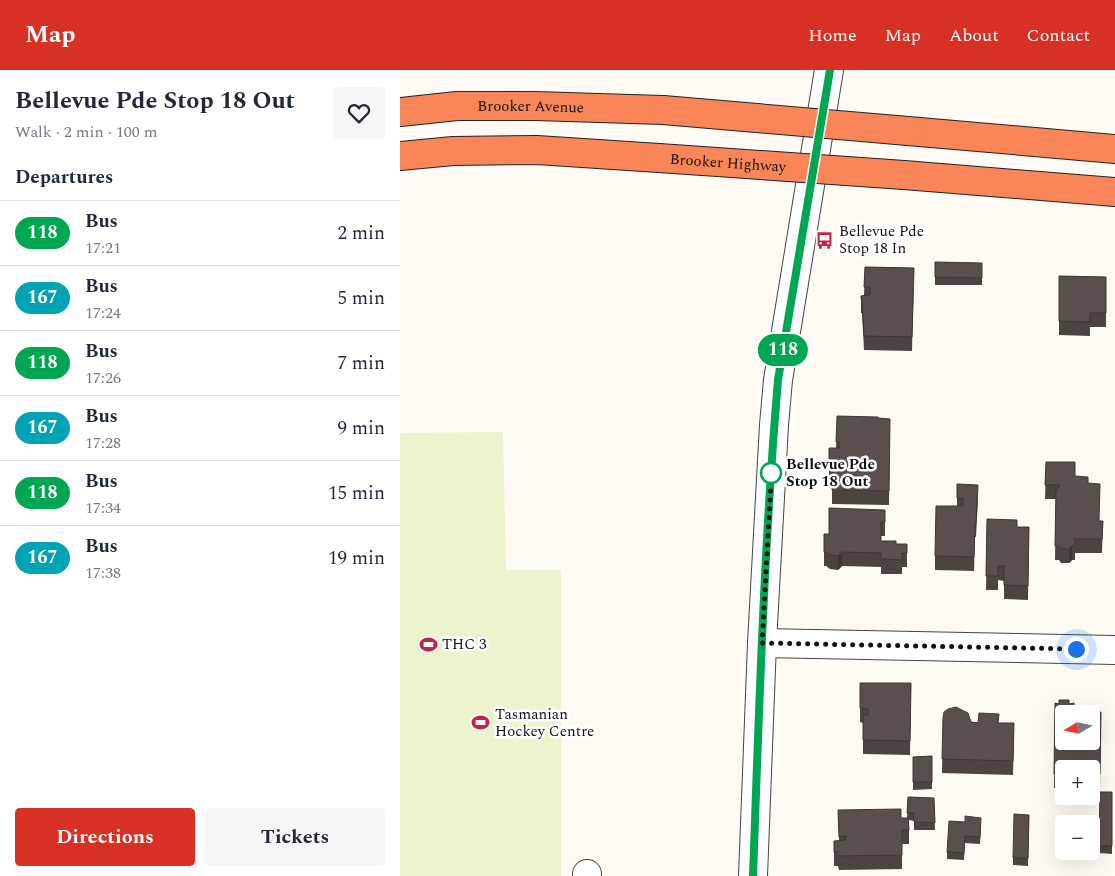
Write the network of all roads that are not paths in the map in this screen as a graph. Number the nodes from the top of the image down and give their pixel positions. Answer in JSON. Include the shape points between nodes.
{"nodes":[{"id":1,"x":830,"y":70,"type":"edge"},
{"id":2,"x":400,"y":112,"type":"edge"},
{"id":3,"x":1115,"y":149,"type":"edge"},
{"id":4,"x":400,"y":156,"type":"edge"},
{"id":5,"x":1115,"y":192,"type":"edge"},
{"id":6,"x":762,"y":643,"type":"junction"},
{"id":7,"x":1115,"y":650,"type":"edge"},
{"id":8,"x":753,"y":876,"type":"edge"}],
"edges":[{"from":1,"to":6,"type":"street","via":[[778,380]]},
{"from":2,"to":3,"type":"highway","name":"Brooker Avenue","bridge":true,"via":[[457,106],[663,110]]},
{"from":4,"to":5,"type":"highway","name":"Brooker Highway","bridge":true,"via":[[453,151],[537,150]]},
{"from":6,"to":7,"type":"street"},
{"from":6,"to":8,"type":"street"}]}
